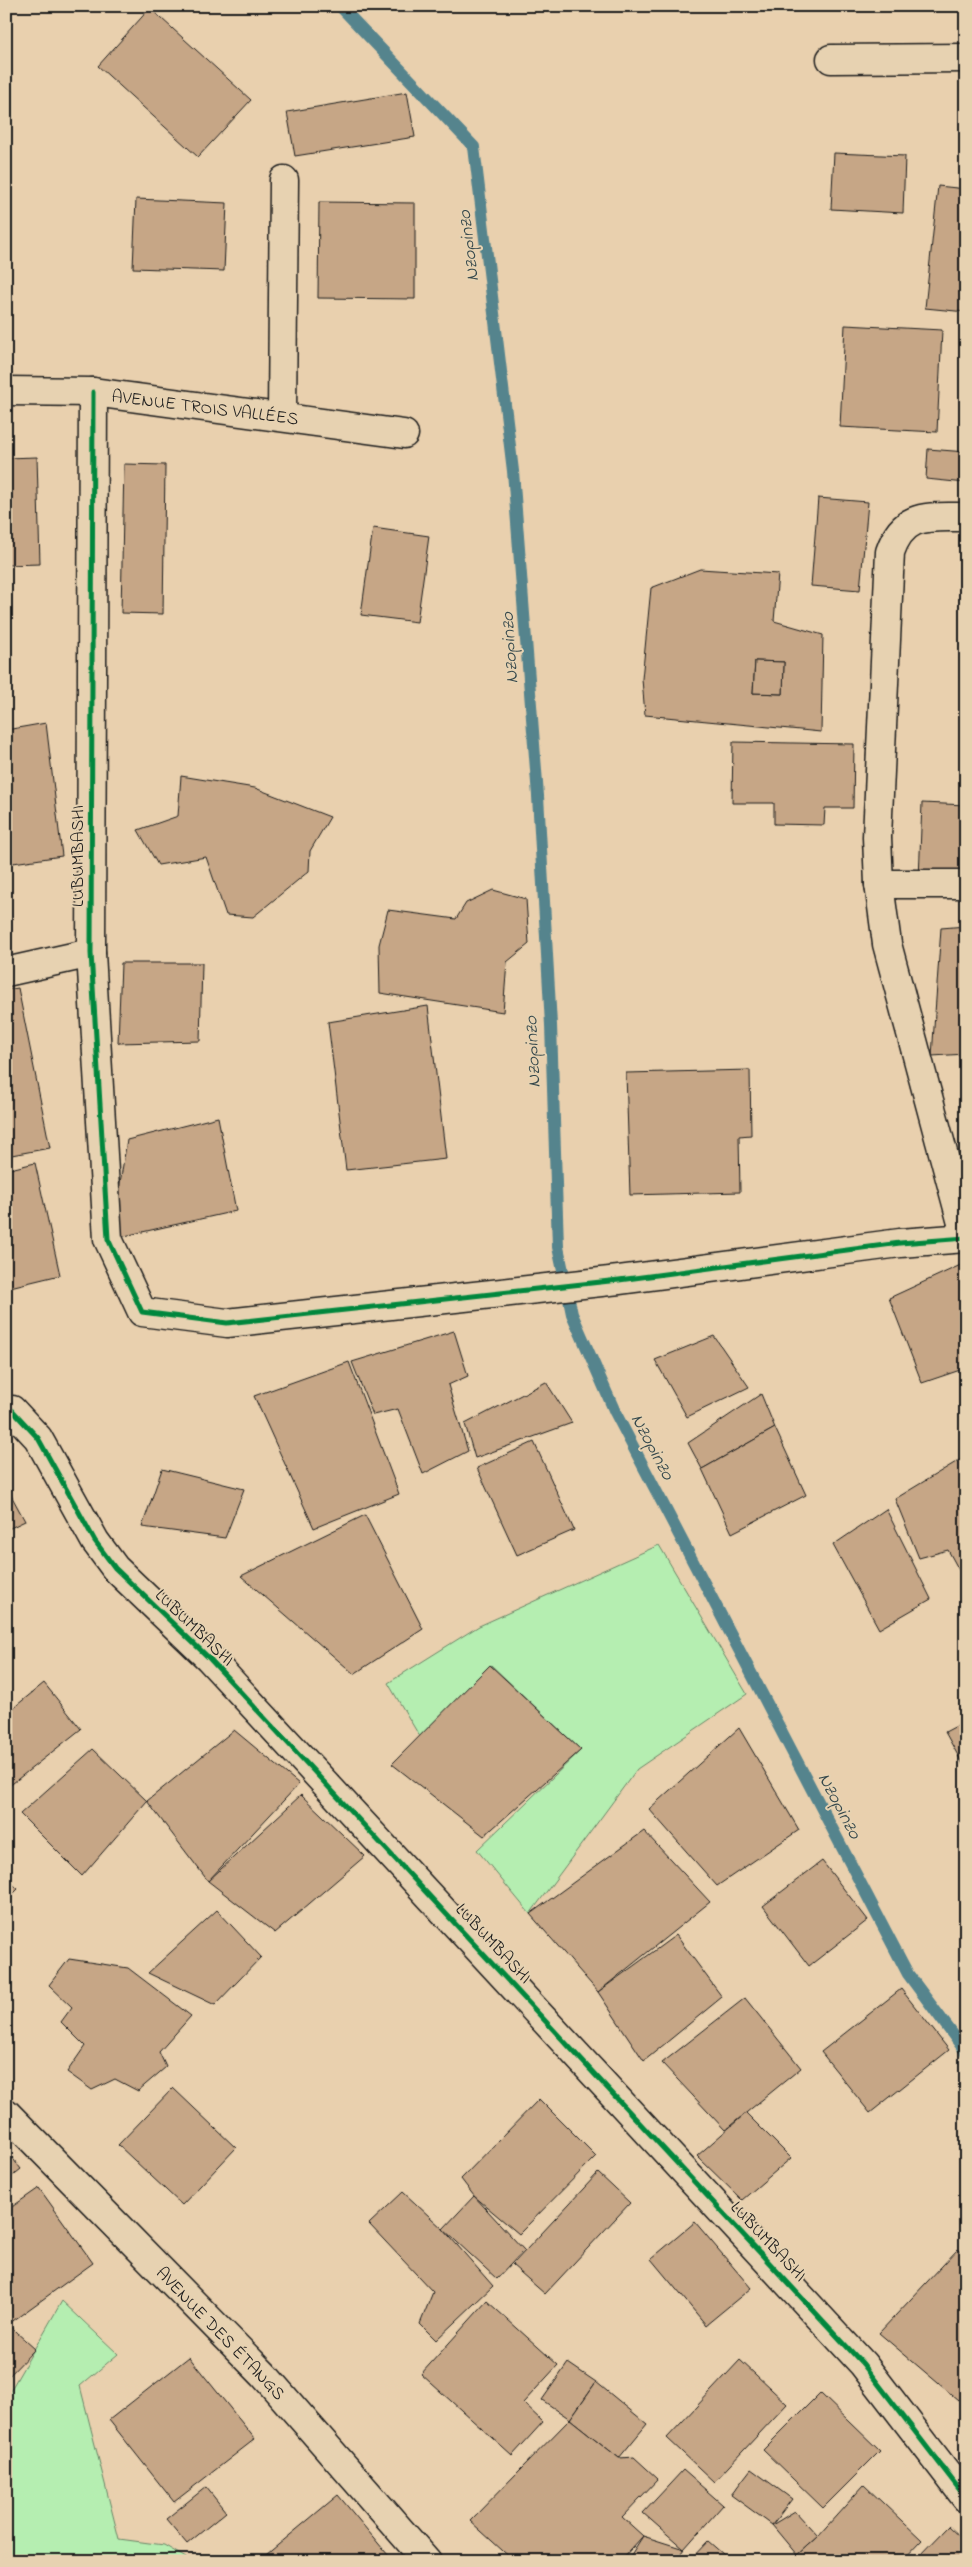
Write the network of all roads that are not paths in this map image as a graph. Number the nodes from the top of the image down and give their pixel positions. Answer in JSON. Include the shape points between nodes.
{"nodes":[{"id":1,"x":966,"y":58,"type":"edge"},
{"id":2,"x":831,"y":60,"type":"dead end"},
{"id":3,"x":284,"y":180,"type":"dead end"},
{"id":4,"x":6,"y":391,"type":"edge"},
{"id":5,"x":93,"y":392,"type":"junction"},
{"id":6,"x":282,"y":416,"type":"junction"},
{"id":7,"x":404,"y":434,"type":"dead end"},
{"id":8,"x":966,"y":517,"type":"edge"},
{"id":9,"x":879,"y":884,"type":"junction"},
{"id":10,"x":966,"y":884,"type":"edge"},
{"id":11,"x":91,"y":953,"type":"junction"},
{"id":12,"x":6,"y":972,"type":"edge"},
{"id":13,"x":966,"y":1238,"type":"edge"},
{"id":14,"x":6,"y":1410,"type":"edge"},
{"id":15,"x":6,"y":2113,"type":"edge"},
{"id":16,"x":966,"y":2498,"type":"edge"},
{"id":17,"x":426,"y":2561,"type":"edge"}],
"edges":[{"from":1,"to":2,"type":"street"},
{"from":3,"to":6,"type":"street"},
{"from":4,"to":5,"type":"street","name":"AVENUE TROIS VALLÉES"},
{"from":5,"to":6,"type":"street","name":"AVENUE TROIS VALLÉES"},
{"from":5,"to":11,"type":"street","name":"LUBUMBASHI"},
{"from":6,"to":7,"type":"street","name":"AVENUE TROIS VALLÉES"},
{"from":8,"to":9,"type":"street","via":[[933,518],[906,524],[896,534],[890,552],[877,837]]},
{"from":9,"to":10,"type":"street"},
{"from":9,"to":13,"type":"street","via":[[887,944]]},
{"from":11,"to":12,"type":"street"},
{"from":11,"to":13,"type":"street","name":"LUBUMBASHI","via":[[108,1239],[142,1312],[227,1323],[619,1280],[900,1243]]},
{"from":14,"to":16,"type":"street","name":"LUBUMBASHI","via":[[12,1410],[38,1438],[95,1541],[115,1568],[208,1658],[863,2364]]},
{"from":15,"to":17,"type":"street","name":"AVENUE DES ÉTANGS","via":[[264,2375]]}]}
